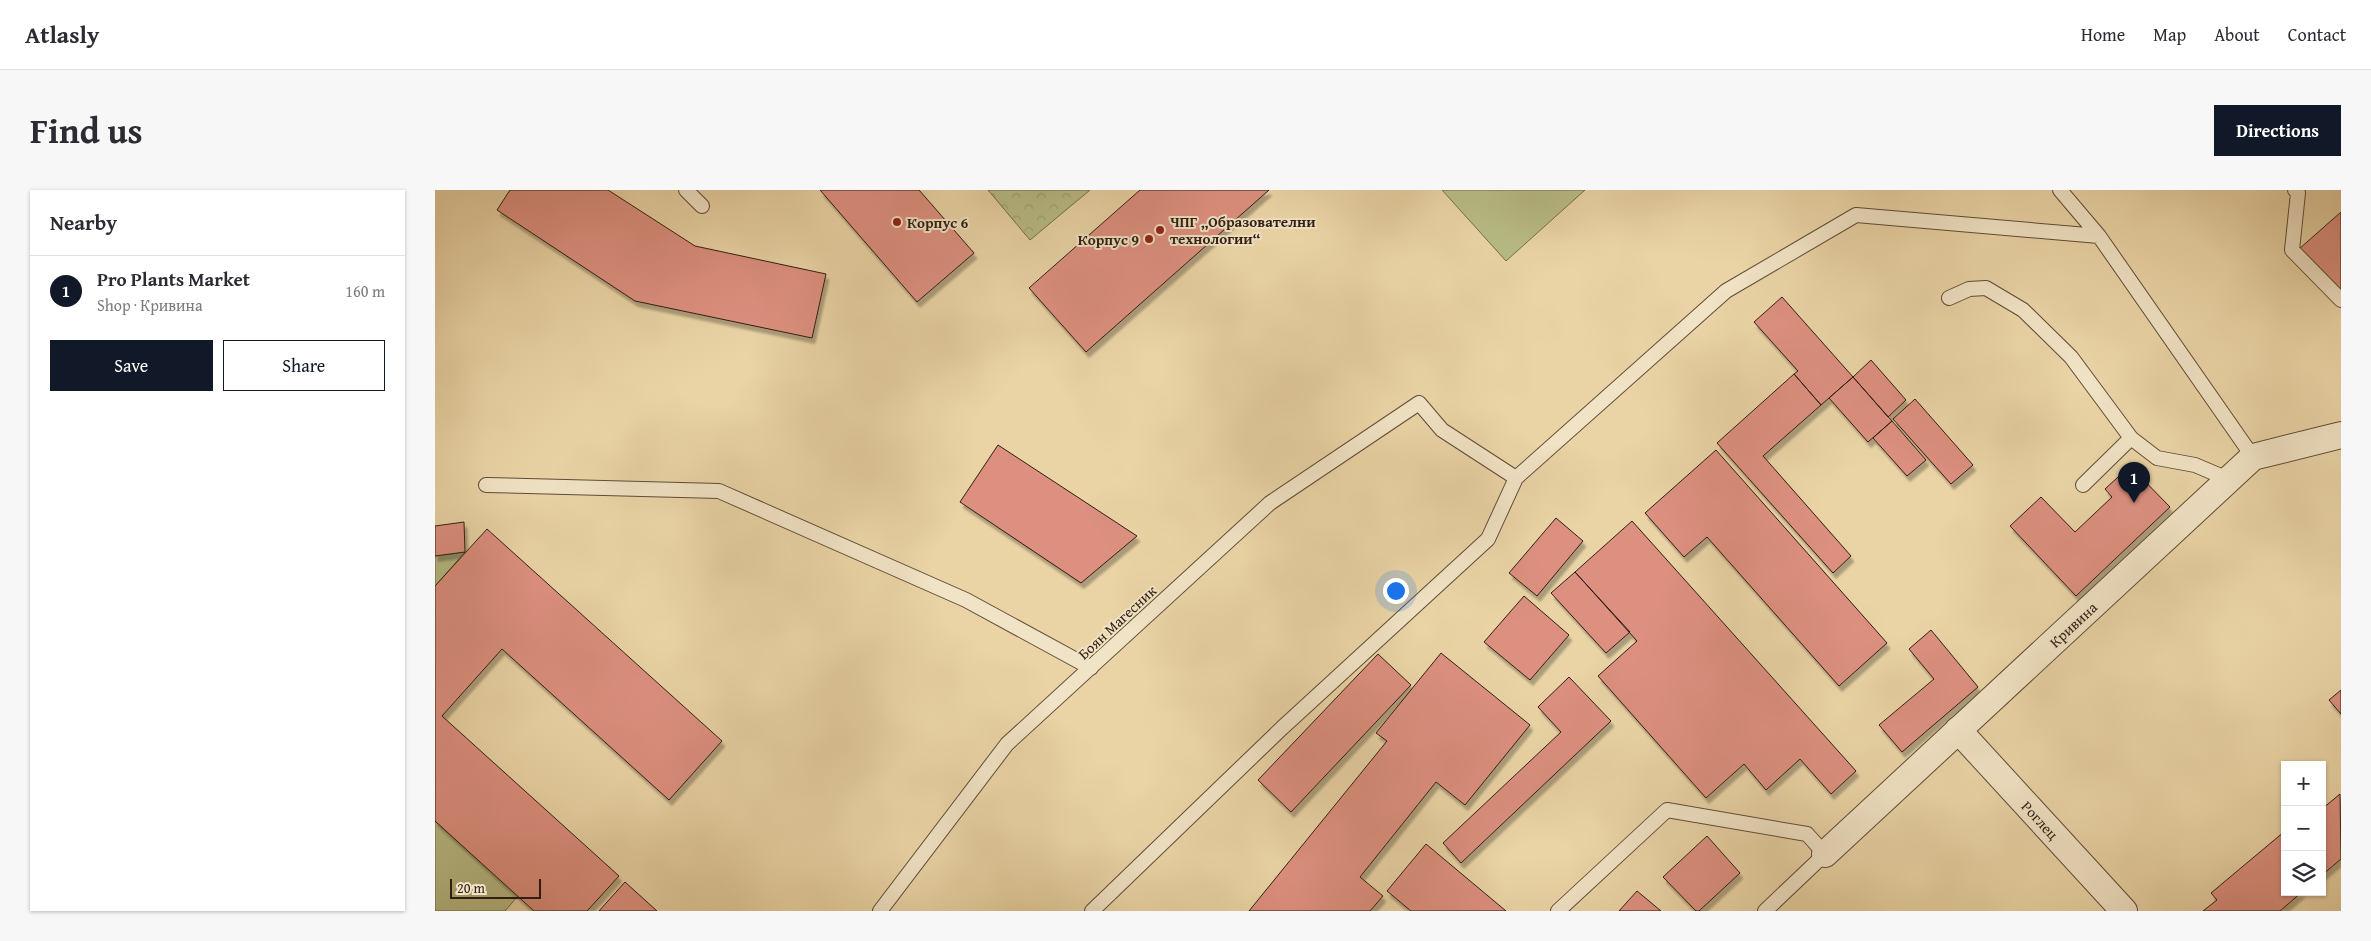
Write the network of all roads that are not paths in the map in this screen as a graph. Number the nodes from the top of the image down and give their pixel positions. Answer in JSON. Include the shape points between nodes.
{"nodes":[{"id":1,"x":686,"y":190,"type":"edge"},
{"id":2,"x":2060,"y":190,"type":"edge"},
{"id":3,"x":2295,"y":190,"type":"edge"},
{"id":4,"x":702,"y":206,"type":"dead end"},
{"id":5,"x":2099,"y":236,"type":"junction"},
{"id":6,"x":1949,"y":298,"type":"dead end"},
{"id":7,"x":2341,"y":300,"type":"edge"},
{"id":8,"x":2341,"y":435,"type":"edge"},
{"id":9,"x":2131,"y":438,"type":"junction"},
{"id":10,"x":2253,"y":457,"type":"junction"},
{"id":11,"x":1516,"y":478,"type":"junction"},
{"id":12,"x":2228,"y":479,"type":"junction"},
{"id":13,"x":2083,"y":484,"type":"dead end"},
{"id":14,"x":486,"y":485,"type":"dead end"},
{"id":15,"x":1091,"y":668,"type":"junction"},
{"id":16,"x":1958,"y":730,"type":"junction"},
{"id":17,"x":1825,"y":854,"type":"junction"},
{"id":18,"x":880,"y":911,"type":"edge"},
{"id":19,"x":1092,"y":911,"type":"edge"},
{"id":20,"x":1558,"y":911,"type":"edge"},
{"id":21,"x":1765,"y":911,"type":"edge"},
{"id":22,"x":2124,"y":911,"type":"edge"}],
"edges":[{"from":1,"to":4,"type":"lane"},
{"from":2,"to":5,"type":"lane"},
{"from":3,"to":7,"type":"lane","via":[[2298,193],[2292,250]]},
{"from":5,"to":10,"type":"lane"},
{"from":5,"to":11,"type":"lane","via":[[1856,215],[1726,291]]},
{"from":6,"to":9,"type":"lane","via":[[1969,289],[1986,288],[2023,310],[2071,356]]},
{"from":8,"to":10,"type":"street","name":"Кривина"},
{"from":9,"to":12,"type":"lane","via":[[2157,458],[2195,465]]},
{"from":9,"to":13,"type":"lane"},
{"from":10,"to":12,"type":"street","name":"Кривина"},
{"from":11,"to":15,"type":"lane","name":"Боян Магесник","via":[[1442,430],[1419,403],[1270,503]]},
{"from":11,"to":19,"type":"lane","via":[[1488,539],[1282,728]]},
{"from":12,"to":16,"type":"street","name":"Кривина"},
{"from":14,"to":15,"type":"lane","via":[[719,491],[966,600]]},
{"from":15,"to":18,"type":"lane","name":"Боян Магесник","via":[[1007,744]]},
{"from":16,"to":17,"type":"street","name":"Кривина"},
{"from":16,"to":22,"type":"street","name":"Роглец"},
{"from":17,"to":20,"type":"lane","via":[[1807,834],[1667,810]]},
{"from":17,"to":21,"type":"lane"}]}
